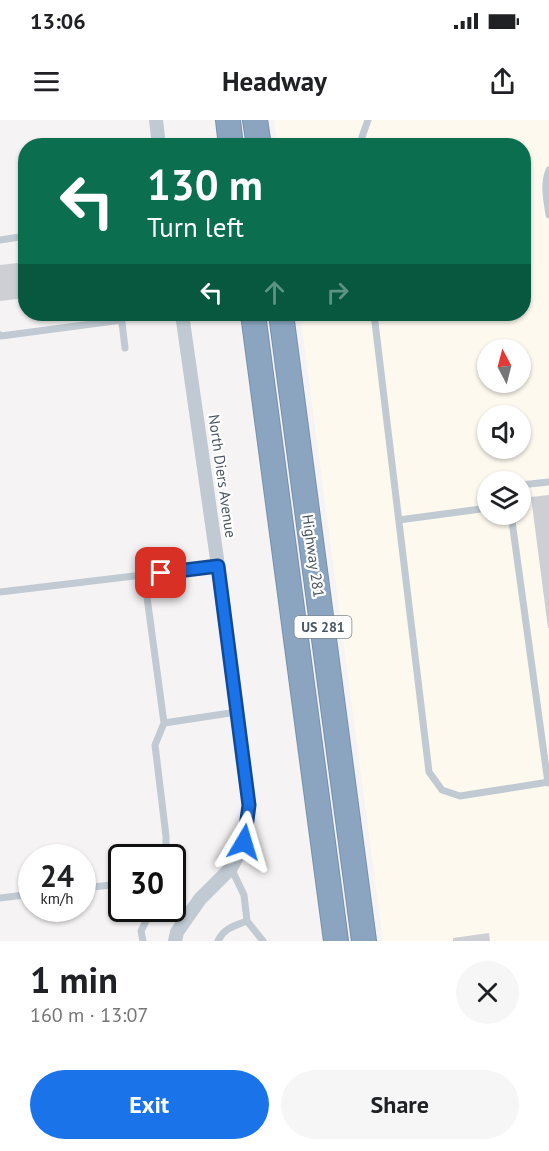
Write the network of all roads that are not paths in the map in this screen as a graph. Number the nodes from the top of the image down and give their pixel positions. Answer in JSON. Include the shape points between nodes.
{"nodes":[{"id":1,"x":156,"y":120,"type":"edge"},
{"id":2,"x":228,"y":120,"type":"edge"},
{"id":3,"x":255,"y":120,"type":"edge"},
{"id":4,"x":368,"y":120,"type":"edge"},
{"id":5,"x":158,"y":138,"type":"edge"},
{"id":6,"x":230,"y":138,"type":"edge"},
{"id":7,"x":258,"y":138,"type":"edge"},
{"id":8,"x":362,"y":138,"type":"edge"},
{"id":9,"x":549,"y":170,"type":"edge"},
{"id":10,"x":549,"y":215,"type":"edge"},
{"id":11,"x":18,"y":238,"type":"edge"},
{"id":12,"x":0,"y":240,"type":"edge"},
{"id":13,"x":96,"y":321,"type":"edge"},
{"id":14,"x":122,"y":321,"type":"edge"},
{"id":15,"x":183,"y":321,"type":"edge"},
{"id":16,"x":254,"y":321,"type":"edge"},
{"id":17,"x":282,"y":321,"type":"edge"},
{"id":18,"x":375,"y":321,"type":"edge"},
{"id":19,"x":0,"y":334,"type":"edge"},
{"id":20,"x":125,"y":348,"type":"dead end"},
{"id":21,"x":549,"y":482,"type":"edge"},
{"id":22,"x":531,"y":484,"type":"edge"},
{"id":23,"x":477,"y":509,"type":"edge"},
{"id":24,"x":399,"y":520,"type":"junction"},
{"id":25,"x":513,"y":525,"type":"edge"},
{"id":26,"x":218,"y":566,"type":"junction"},
{"id":27,"x":144,"y":575,"type":"junction"},
{"id":28,"x":0,"y":592,"type":"edge"},
{"id":29,"x":237,"y":712,"type":"junction"},
{"id":30,"x":164,"y":723,"type":"junction"},
{"id":31,"x":548,"y":782,"type":"edge"},
{"id":32,"x":166,"y":844,"type":"edge"},
{"id":33,"x":231,"y":868,"type":"junction"},
{"id":34,"x":18,"y":896,"type":"edge"},
{"id":35,"x":0,"y":898,"type":"edge"},
{"id":36,"x":247,"y":921,"type":"junction"},
{"id":37,"x":146,"y":922,"type":"edge"},
{"id":38,"x":143,"y":941,"type":"edge"},
{"id":39,"x":175,"y":941,"type":"edge"},
{"id":40,"x":218,"y":941,"type":"edge"},
{"id":41,"x":263,"y":941,"type":"edge"},
{"id":42,"x":336,"y":941,"type":"edge"},
{"id":43,"x":364,"y":941,"type":"edge"}],
"edges":[{"from":1,"to":5,"type":"street"},
{"from":2,"to":6,"type":"highway"},
{"from":3,"to":7,"type":"highway"},
{"from":4,"to":8,"type":"lane"},
{"from":9,"to":10,"type":"lane","via":[[545,187]]},
{"from":11,"to":12,"type":"lane"},
{"from":13,"to":19,"type":"lane"},
{"from":14,"to":20,"type":"lane"},
{"from":15,"to":26,"type":"street","name":"North Diers Avenue"},
{"from":16,"to":42,"type":"highway","name":"Highway 281","number":"US 281"},
{"from":17,"to":43,"type":"highway","name":"Highway 281","number":"US 281"},
{"from":18,"to":24,"type":"lane"},
{"from":21,"to":22,"type":"lane"},
{"from":23,"to":24,"type":"lane"},
{"from":24,"to":31,"type":"lane","via":[[429,772],[442,790],[460,796]]},
{"from":25,"to":31,"type":"lane"},
{"from":26,"to":27,"type":"lane"},
{"from":26,"to":29,"type":"street","name":"North Diers Avenue"},
{"from":27,"to":28,"type":"lane"},
{"from":27,"to":30,"type":"lane"},
{"from":29,"to":30,"type":"lane"},
{"from":29,"to":33,"type":"street","name":"North Diers Avenue","via":[[249,805],[244,842]]},
{"from":30,"to":32,"type":"lane","via":[[155,745]]},
{"from":33,"to":36,"type":"lane","via":[[244,895]]},
{"from":33,"to":39,"type":"street","name":"North Diers Avenue","via":[[200,899]]},
{"from":34,"to":35,"type":"lane"},
{"from":36,"to":40,"type":"lane","via":[[230,927]]},
{"from":36,"to":41,"type":"lane"},
{"from":37,"to":38,"type":"lane","via":[[141,931]]}]}
